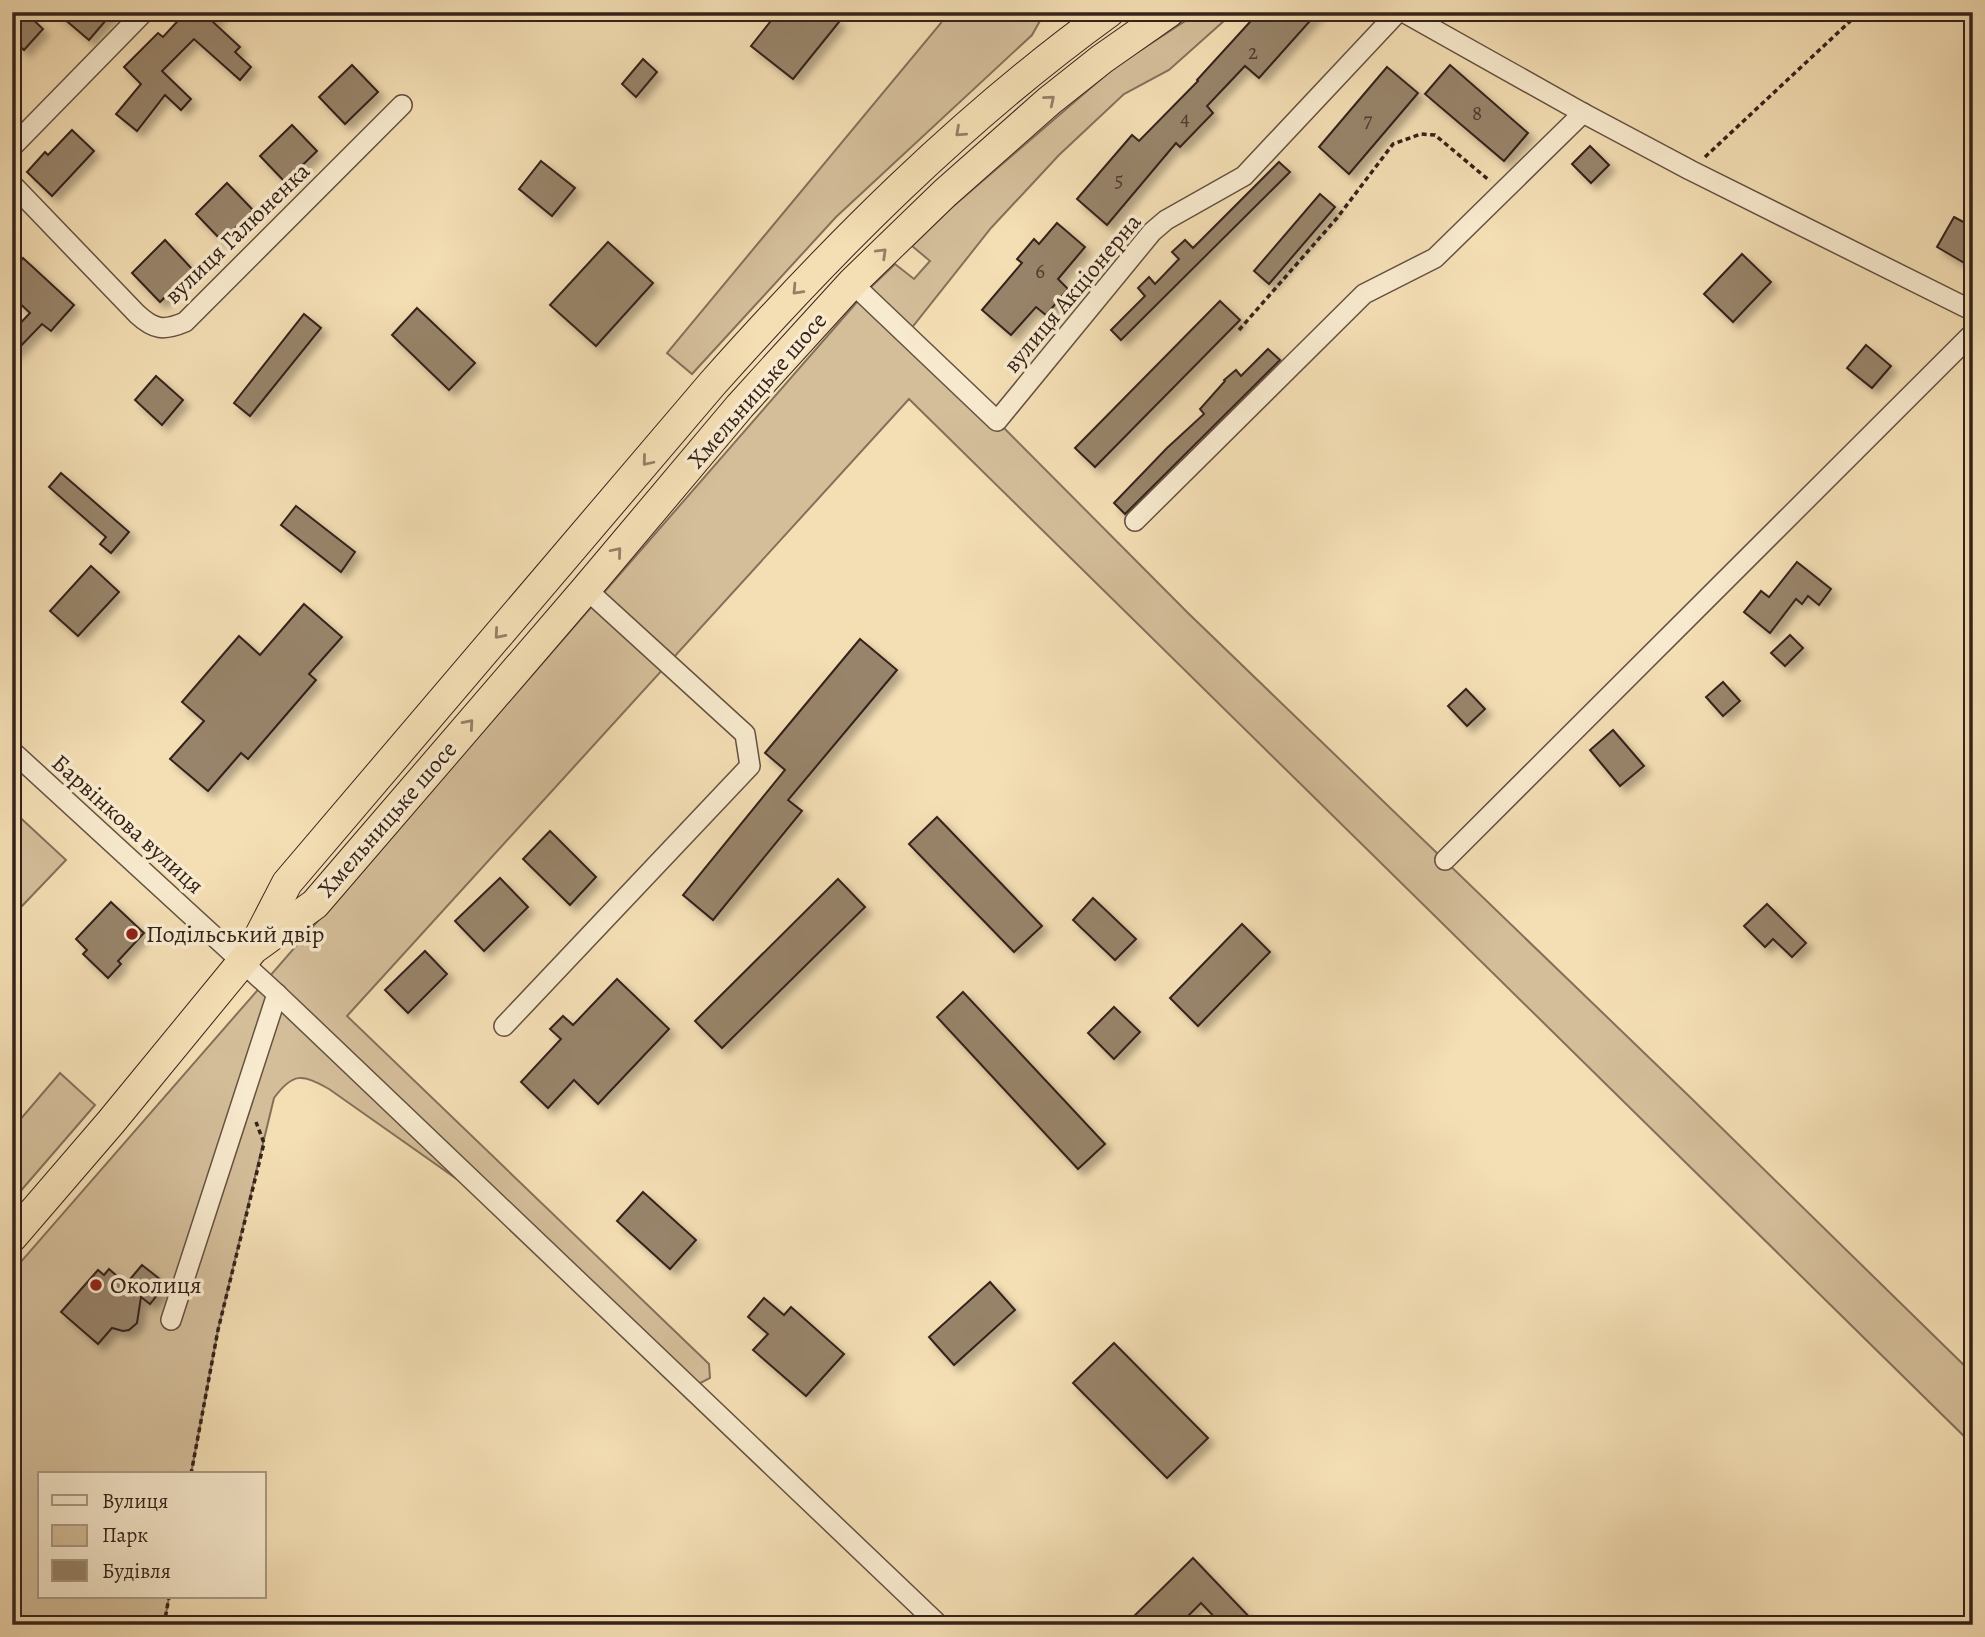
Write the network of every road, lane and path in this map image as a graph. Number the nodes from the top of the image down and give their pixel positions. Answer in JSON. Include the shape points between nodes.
{"nodes":[{"id":1,"x":145,"y":12,"type":"edge"},
{"id":2,"x":1109,"y":12,"type":"edge"},
{"id":3,"x":1168,"y":12,"type":"edge"},
{"id":4,"x":1398,"y":12,"type":"edge"},
{"id":5,"x":1403,"y":12,"type":"edge"},
{"id":6,"x":1860,"y":12,"type":"edge"},
{"id":7,"x":402,"y":105,"type":"dead end"},
{"id":8,"x":1583,"y":113,"type":"junction"},
{"id":9,"x":12,"y":147,"type":"edge"},
{"id":10,"x":1690,"y":170,"type":"junction"},
{"id":11,"x":12,"y":184,"type":"edge"},
{"id":12,"x":1503,"y":191,"type":"junction"},
{"id":13,"x":852,"y":283,"type":"junction"},
{"id":14,"x":1973,"y":311,"type":"edge"},
{"id":15,"x":1239,"y":330,"type":"dead end"},
{"id":16,"x":1973,"y":333,"type":"edge"},
{"id":17,"x":1136,"y":521,"type":"dead end"},
{"id":18,"x":586,"y":589,"type":"junction"},
{"id":19,"x":12,"y":751,"type":"edge"},
{"id":20,"x":1445,"y":860,"type":"dead end"},
{"id":21,"x":248,"y":955,"type":"junction"},
{"id":22,"x":277,"y":994,"type":"junction"},
{"id":23,"x":504,"y":1026,"type":"dead end"},
{"id":24,"x":245,"y":1094,"type":"junction"},
{"id":25,"x":12,"y":1237,"type":"edge"},
{"id":26,"x":171,"y":1320,"type":"dead end"},
{"id":27,"x":191,"y":1472,"type":"edge"},
{"id":28,"x":169,"y":1598,"type":"edge"},
{"id":29,"x":164,"y":1625,"type":"edge"},
{"id":30,"x":939,"y":1625,"type":"edge"}],
"edges":[{"from":1,"to":9,"type":"street"},
{"from":2,"to":21,"type":"highway","name":"Хмельницьке шосе","one_way":true,"via":[[1025,76],[920,167],[769,320],[287,883]]},
{"from":13,"to":3,"type":"highway","name":"Хмельницьке шосе","one_way":true,"via":[[1049,101]]},
{"from":4,"to":13,"type":"street","name":"вулиця Акціонерна","via":[[1244,176],[1152,232],[997,421]]},
{"from":5,"to":8,"type":"street"},
{"from":6,"to":10,"type":"path"},
{"from":7,"to":11,"type":"street","name":"вулиця Галюненка","via":[[185,322],[170,328],[144,321]]},
{"from":8,"to":10,"type":"street"},
{"from":8,"to":12,"type":"street"},
{"from":10,"to":14,"type":"street"},
{"from":12,"to":15,"type":"path","via":[[1435,135],[1421,134],[1393,144],[1337,218]]},
{"from":12,"to":17,"type":"street","via":[[1435,258],[1364,294]]},
{"from":18,"to":13,"type":"highway","name":"Хмельницьке шосе","one_way":true,"via":[[740,406]]},
{"from":16,"to":20,"type":"street"},
{"from":21,"to":18,"type":"highway","name":"Хмельницьке шосе","one_way":true,"via":[[314,904]]},
{"from":18,"to":23,"type":"street","via":[[745,734],[750,766]]},
{"from":19,"to":21,"type":"street","name":"Барвінкова вулиця"},
{"from":21,"to":22,"type":"street","name":"Барвінкова вулиця"},
{"from":21,"to":25,"type":"highway"},
{"from":22,"to":24,"type":"street"},
{"from":22,"to":30,"type":"street","name":"Барвінкова вулиця"},
{"from":24,"to":26,"type":"street"},
{"from":24,"to":27,"type":"path","via":[[264,1143],[218,1330]]},
{"from":28,"to":29,"type":"path"}]}
